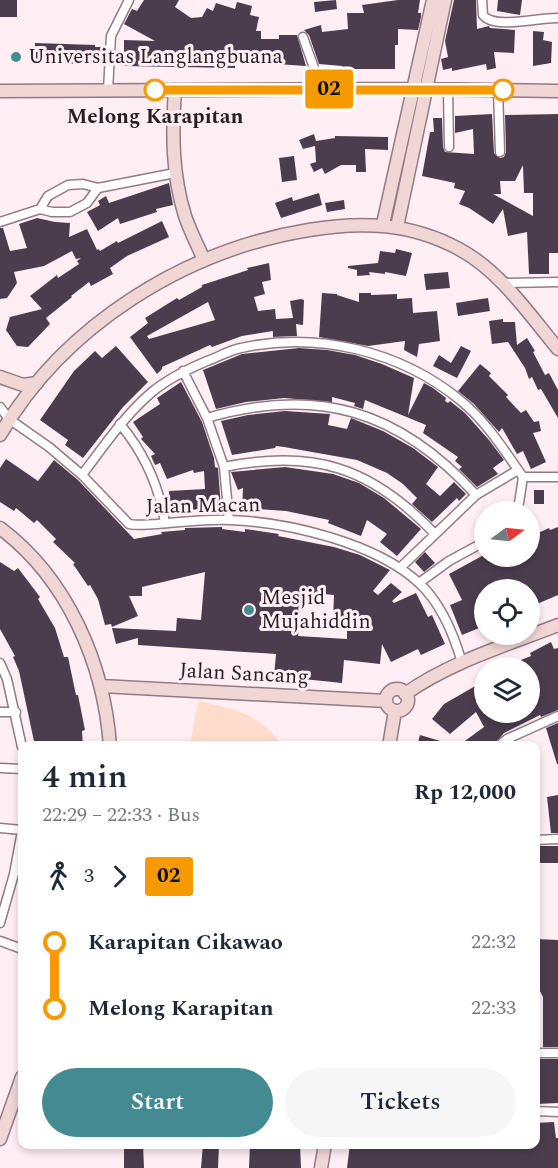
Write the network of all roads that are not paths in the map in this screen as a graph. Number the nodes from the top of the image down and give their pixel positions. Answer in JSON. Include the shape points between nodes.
{"nodes":[{"id":1,"x":129,"y":0,"type":"edge"},
{"id":2,"x":433,"y":0,"type":"edge"},
{"id":3,"x":445,"y":0,"type":"edge"},
{"id":4,"x":482,"y":0,"type":"edge"},
{"id":5,"x":558,"y":18,"type":"edge"},
{"id":6,"x":303,"y":37,"type":"dead end"},
{"id":7,"x":316,"y":89,"type":"junction"},
{"id":8,"x":412,"y":89,"type":"junction"},
{"id":9,"x":108,"y":90,"type":"junction"},
{"id":10,"x":175,"y":90,"type":"junction"},
{"id":11,"x":427,"y":90,"type":"junction"},
{"id":12,"x":448,"y":90,"type":"junction"},
{"id":13,"x":498,"y":90,"type":"junction"},
{"id":14,"x":0,"y":91,"type":"edge"},
{"id":15,"x":558,"y":91,"type":"edge"},
{"id":16,"x":449,"y":147,"type":"dead end"},
{"id":17,"x":500,"y":152,"type":"dead end"},
{"id":18,"x":175,"y":173,"type":"junction"},
{"id":19,"x":98,"y":188,"type":"junction"},
{"id":20,"x":40,"y":209,"type":"junction"},
{"id":21,"x":0,"y":222,"type":"edge"},
{"id":22,"x":383,"y":224,"type":"junction"},
{"id":23,"x":397,"y":227,"type":"junction"},
{"id":24,"x":204,"y":260,"type":"junction"},
{"id":25,"x":558,"y":282,"type":"edge"},
{"id":26,"x":502,"y":283,"type":"junction"},
{"id":27,"x":558,"y":349,"type":"edge"},
{"id":28,"x":183,"y":371,"type":"junction"},
{"id":29,"x":0,"y":377,"type":"edge"},
{"id":30,"x":37,"y":383,"type":"junction"},
{"id":31,"x":0,"y":407,"type":"edge"},
{"id":32,"x":207,"y":418,"type":"junction"},
{"id":33,"x":9,"y":419,"type":"junction"},
{"id":34,"x":120,"y":424,"type":"junction"},
{"id":35,"x":0,"y":435,"type":"edge"},
{"id":36,"x":224,"y":467,"type":"junction"},
{"id":37,"x":521,"y":474,"type":"junction"},
{"id":38,"x":82,"y":475,"type":"junction"},
{"id":39,"x":558,"y":477,"type":"edge"},
{"id":40,"x":476,"y":495,"type":"junction"},
{"id":41,"x":519,"y":501,"type":"edge"},
{"id":42,"x":229,"y":520,"type":"junction"},
{"id":43,"x":165,"y":523,"type":"junction"},
{"id":44,"x":0,"y":528,"type":"edge"},
{"id":45,"x":434,"y":533,"type":"junction"},
{"id":46,"x":474,"y":547,"type":"edge"},
{"id":47,"x":400,"y":568,"type":"junction"},
{"id":48,"x":419,"y":584,"type":"junction"},
{"id":49,"x":558,"y":625,"type":"edge"},
{"id":50,"x":0,"y":663,"type":"edge"},
{"id":51,"x":462,"y":663,"type":"junction"},
{"id":52,"x":101,"y":686,"type":"junction"},
{"id":53,"x":390,"y":706,"type":"junction"},
{"id":54,"x":0,"y":712,"type":"edge"},
{"id":55,"x":16,"y":712,"type":"junction"},
{"id":56,"x":558,"y":716,"type":"edge"},
{"id":57,"x":21,"y":741,"type":"edge"},
{"id":58,"x":109,"y":741,"type":"edge"},
{"id":59,"x":389,"y":741,"type":"edge"},
{"id":60,"x":505,"y":741,"type":"edge"},
{"id":61,"x":0,"y":768,"type":"edge"},
{"id":62,"x":18,"y":769,"type":"edge"},
{"id":63,"x":0,"y":828,"type":"edge"},
{"id":64,"x":18,"y":830,"type":"edge"},
{"id":65,"x":558,"y":839,"type":"edge"},
{"id":66,"x":540,"y":840,"type":"edge"},
{"id":67,"x":18,"y":852,"type":"edge"},
{"id":68,"x":0,"y":923,"type":"edge"},
{"id":69,"x":0,"y":941,"type":"edge"},
{"id":70,"x":18,"y":948,"type":"edge"},
{"id":71,"x":540,"y":1053,"type":"edge"},
{"id":72,"x":558,"y":1053,"type":"edge"},
{"id":73,"x":18,"y":1088,"type":"edge"},
{"id":74,"x":540,"y":1112,"type":"edge"},
{"id":75,"x":558,"y":1112,"type":"edge"},
{"id":76,"x":0,"y":1139,"type":"edge"},
{"id":77,"x":324,"y":1149,"type":"edge"},
{"id":78,"x":321,"y":1168,"type":"edge"}],
"edges":[{"from":1,"to":9,"type":"street","via":[[111,36]]},
{"from":2,"to":8,"type":"street"},
{"from":3,"to":11,"type":"street"},
{"from":4,"to":5,"type":"street","via":[[483,15],[489,20],[522,23]]},
{"from":6,"to":7,"type":"street","via":[[314,68]]},
{"from":7,"to":8,"type":"street"},
{"from":7,"to":10,"type":"street"},
{"from":8,"to":11,"type":"street"},
{"from":8,"to":22,"type":"street"},
{"from":9,"to":10,"type":"street"},
{"from":9,"to":14,"type":"street"},
{"from":10,"to":18,"type":"street"},
{"from":11,"to":12,"type":"street"},
{"from":11,"to":23,"type":"street"},
{"from":12,"to":13,"type":"street"},
{"from":12,"to":16,"type":"street"},
{"from":13,"to":15,"type":"street"},
{"from":13,"to":17,"type":"street"},
{"from":18,"to":19,"type":"street"},
{"from":18,"to":24,"type":"street","via":[[186,218]]},
{"from":19,"to":20,"type":"street","via":[[87,203],[70,212]]},
{"from":19,"to":20,"type":"street","via":[[68,185],[48,196]]},
{"from":20,"to":21,"type":"street"},
{"from":22,"to":23,"type":"street"},
{"from":22,"to":24,"type":"street","via":[[289,233]]},
{"from":23,"to":26,"type":"street","via":[[461,250]]},
{"from":24,"to":30,"type":"street","via":[[140,293],[111,314]]},
{"from":25,"to":26,"type":"street"},
{"from":26,"to":27,"type":"street"},
{"from":28,"to":32,"type":"street"},
{"from":28,"to":34,"type":"street","via":[[153,391]]},
{"from":28,"to":37,"type":"street","via":[[238,348],[286,342],[341,346],[381,357],[423,375],[460,400],[478,416]]},
{"from":29,"to":30,"type":"street","via":[[23,385]]},
{"from":30,"to":33,"type":"street"},
{"from":31,"to":33,"type":"street","name":"Jalan Macan"},
{"from":32,"to":36,"type":"street"},
{"from":32,"to":40,"type":"street","via":[[272,404],[305,404],[369,418],[428,449]]},
{"from":33,"to":35,"type":"street"},
{"from":33,"to":38,"type":"street","name":"Jalan Macan"},
{"from":34,"to":38,"type":"street"},
{"from":34,"to":43,"type":"street","via":[[151,470]]},
{"from":36,"to":42,"type":"street"},
{"from":36,"to":45,"type":"street","via":[[290,459],[333,467],[384,489]]},
{"from":37,"to":39,"type":"street"},
{"from":37,"to":40,"type":"street"},
{"from":37,"to":41,"type":"street"},
{"from":38,"to":43,"type":"street","name":"Jalan Macan","via":[[129,524]]},
{"from":40,"to":45,"type":"street"},
{"from":42,"to":43,"type":"street","name":"Jalan Macan"},
{"from":42,"to":47,"type":"street","name":"Jalan Macan","via":[[277,524],[317,534]]},
{"from":44,"to":52,"type":"street","via":[[44,569],[72,610]]},
{"from":45,"to":47,"type":"street"},
{"from":46,"to":48,"type":"street","via":[[448,561]]},
{"from":47,"to":48,"type":"street","name":"Jalan Macan"},
{"from":48,"to":51,"type":"street","name":"Jalan Macan","via":[[434,600]]},
{"from":49,"to":51,"type":"street"},
{"from":50,"to":55,"type":"street"},
{"from":51,"to":53,"type":"street","via":[[405,694],[393,690],[387,695]]},
{"from":52,"to":53,"type":"street","name":"Jalan Sancang"},
{"from":52,"to":58,"type":"street"},
{"from":53,"to":59,"type":"street"},
{"from":54,"to":55,"type":"street"},
{"from":55,"to":57,"type":"street"},
{"from":56,"to":60,"type":"street"},
{"from":61,"to":62,"type":"street"},
{"from":63,"to":64,"type":"street"},
{"from":65,"to":66,"type":"street"},
{"from":67,"to":68,"type":"street"},
{"from":69,"to":70,"type":"street"},
{"from":71,"to":72,"type":"street"},
{"from":73,"to":76,"type":"street"},
{"from":74,"to":75,"type":"street"},
{"from":77,"to":78,"type":"street"}]}
